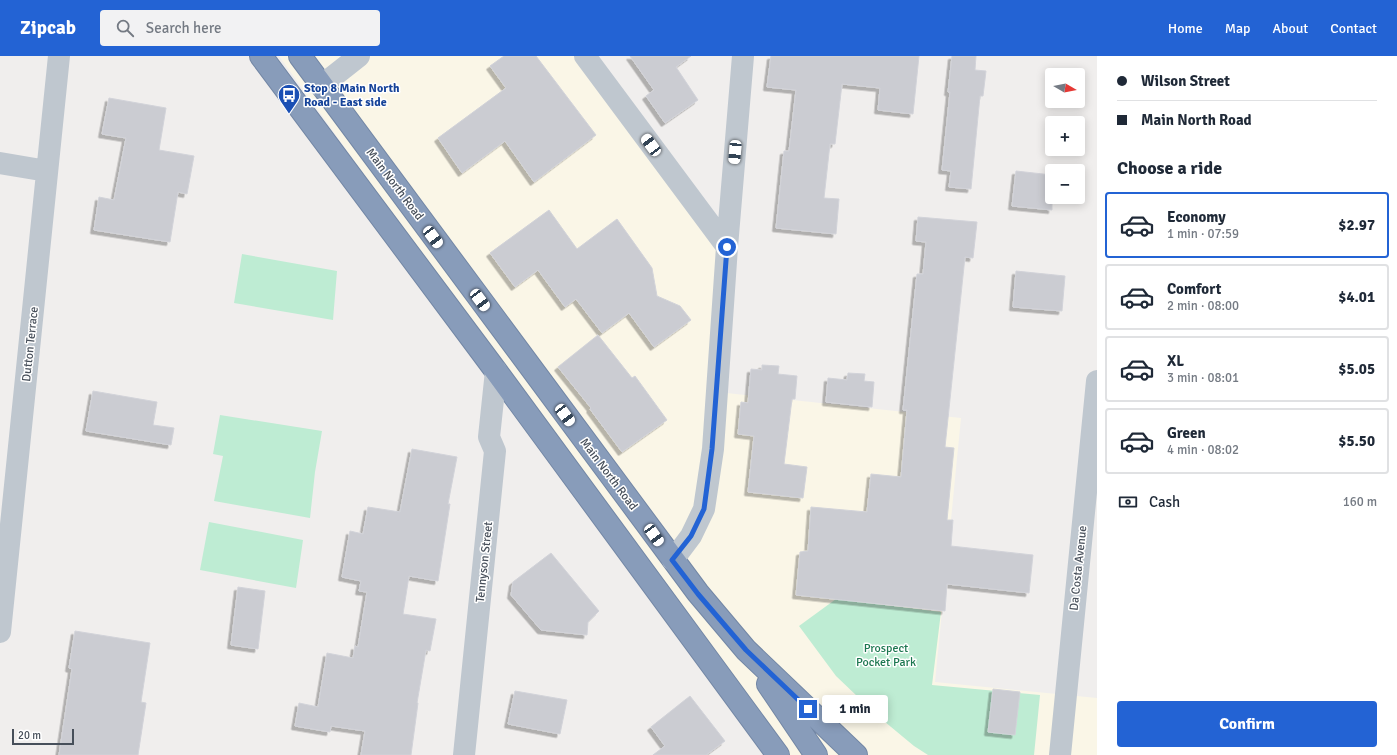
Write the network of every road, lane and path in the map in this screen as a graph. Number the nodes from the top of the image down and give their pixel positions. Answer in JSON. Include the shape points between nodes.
{"nodes":[{"id":1,"x":59,"y":56,"type":"edge"},
{"id":2,"x":261,"y":56,"type":"edge"},
{"id":3,"x":300,"y":56,"type":"edge"},
{"id":4,"x":359,"y":56,"type":"edge"},
{"id":5,"x":585,"y":56,"type":"edge"},
{"id":6,"x":743,"y":56,"type":"edge"},
{"id":7,"x":321,"y":86,"type":"junction"},
{"id":8,"x":296,"y":104,"type":"junction"},
{"id":9,"x":0,"y":163,"type":"edge"},
{"id":10,"x":47,"y":171,"type":"junction"},
{"id":11,"x":727,"y":247,"type":"junction"},
{"id":12,"x":496,"y":371,"type":"junction"},
{"id":13,"x":1097,"y":381,"type":"edge"},
{"id":14,"x":672,"y":560,"type":"junction"},
{"id":15,"x":0,"y":632,"type":"edge"},
{"id":16,"x":746,"y":650,"type":"junction"},
{"id":17,"x":464,"y":755,"type":"edge"},
{"id":18,"x":778,"y":755,"type":"edge"},
{"id":19,"x":816,"y":755,"type":"edge"},
{"id":20,"x":856,"y":755,"type":"edge"},
{"id":21,"x":1060,"y":755,"type":"edge"}],
"edges":[{"from":1,"to":10,"type":"street","name":"Dutton Terrace"},
{"from":2,"to":8,"type":"highway"},
{"from":3,"to":7,"type":"highway","name":"Main North Road"},
{"from":4,"to":7,"type":"street"},
{"from":5,"to":11,"type":"street"},
{"from":6,"to":11,"type":"street"},
{"from":7,"to":8,"type":"highway"},
{"from":7,"to":14,"type":"highway","name":"Main North Road"},
{"from":8,"to":12,"type":"highway"},
{"from":9,"to":10,"type":"street"},
{"from":10,"to":15,"type":"street","name":"Dutton Terrace"},
{"from":11,"to":14,"type":"street","via":[[712,449],[704,509],[691,536]]},
{"from":12,"to":17,"type":"street","name":"Tennyson Street","via":[[489,437],[495,451]]},
{"from":12,"to":18,"type":"highway"},
{"from":13,"to":21,"type":"street","name":"Da Costa Avenue"},
{"from":14,"to":16,"type":"highway","name":"Main North Road"},
{"from":16,"to":19,"type":"highway"},
{"from":16,"to":20,"type":"highway","name":"Main North Road"}]}
